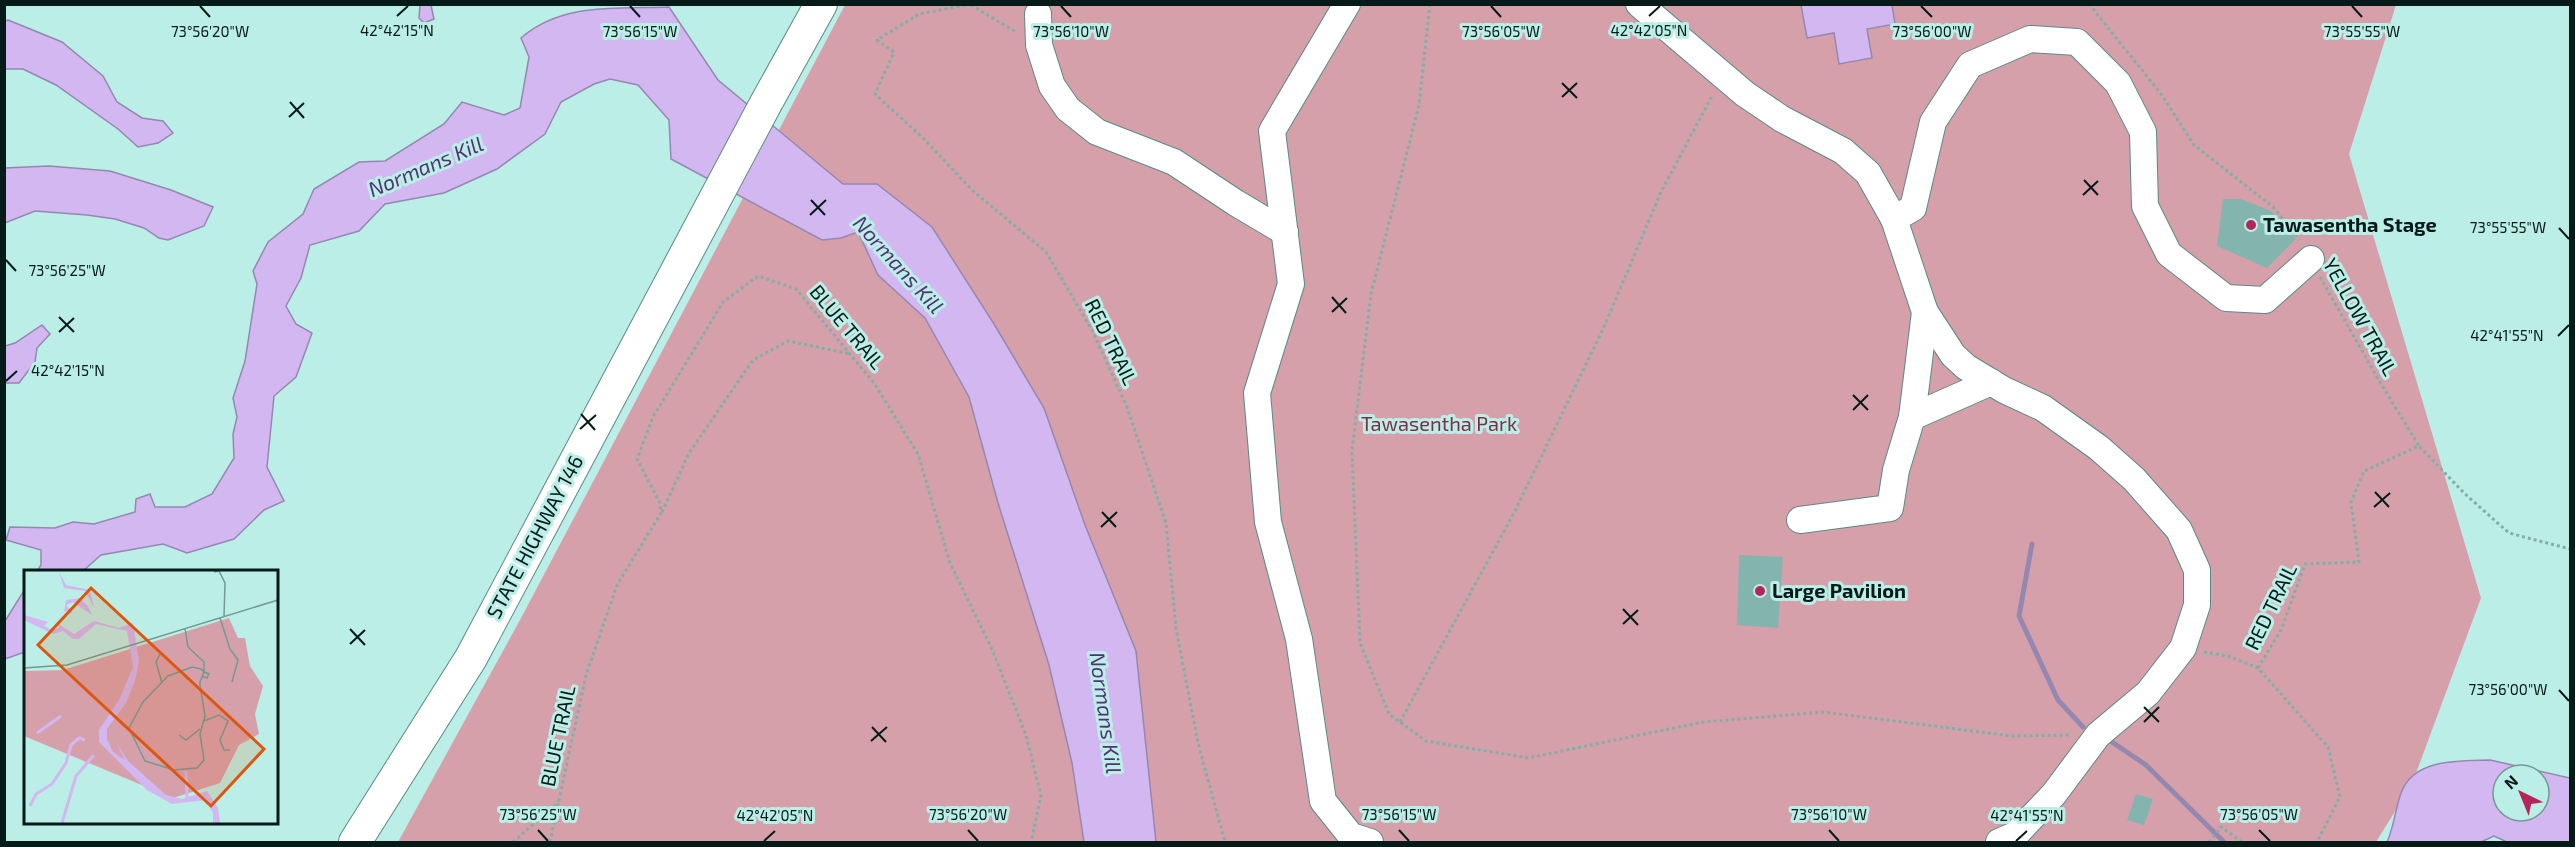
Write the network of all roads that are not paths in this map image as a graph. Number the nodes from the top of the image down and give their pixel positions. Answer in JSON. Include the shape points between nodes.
{"nodes":[{"id":1,"x":821,"y":4,"type":"edge"},
{"id":2,"x":1347,"y":4,"type":"edge"},
{"id":3,"x":1640,"y":4,"type":"edge"},
{"id":4,"x":1038,"y":14,"type":"dead end"},
{"id":5,"x":1894,"y":219,"type":"junction"},
{"id":6,"x":1285,"y":232,"type":"junction"},
{"id":7,"x":2311,"y":259,"type":"road end"},
{"id":8,"x":1925,"y":312,"type":"junction"},
{"id":9,"x":1991,"y":382,"type":"junction"},
{"id":10,"x":1912,"y":417,"type":"junction"},
{"id":11,"x":1800,"y":520,"type":"dead end"},
{"id":12,"x":356,"y":843,"type":"edge"},
{"id":13,"x":1370,"y":843,"type":"edge"},
{"id":14,"x":1999,"y":843,"type":"edge"}],
"edges":[{"from":1,"to":12,"type":"main road","name":"STATE HIGHWAY 146","via":[[471,658]]},
{"from":2,"to":6,"type":"lane","via":[[1272,131]]},
{"from":3,"to":5,"type":"lane","via":[[1724,76],[1782,119],[1844,151],[1868,173]]},
{"from":4,"to":6,"type":"lane","via":[[1039,45],[1052,86],[1068,109],[1097,132],[1174,162]]},
{"from":5,"to":7,"type":"lane","via":[[1912,208],[1933,122],[1970,65],[2030,39],[2077,42],[2118,83],[2143,132],[2145,206],[2169,254],[2226,298],[2265,300]]},
{"from":5,"to":8,"type":"lane"},
{"from":6,"to":13,"type":"lane","via":[[1291,284],[1257,393],[1268,522],[1299,639],[1323,801],[1352,836]]},
{"from":8,"to":9,"type":"lane","via":[[1953,355]]},
{"from":8,"to":10,"type":"lane"},
{"from":9,"to":10,"type":"lane"},
{"from":9,"to":14,"type":"lane","via":[[2043,408],[2134,479],[2179,530],[2197,570],[2197,606],[2182,648],[2148,693],[2098,735],[2054,794],[2014,835]]},
{"from":10,"to":11,"type":"lane","via":[[1896,470],[1890,508]]}]}
